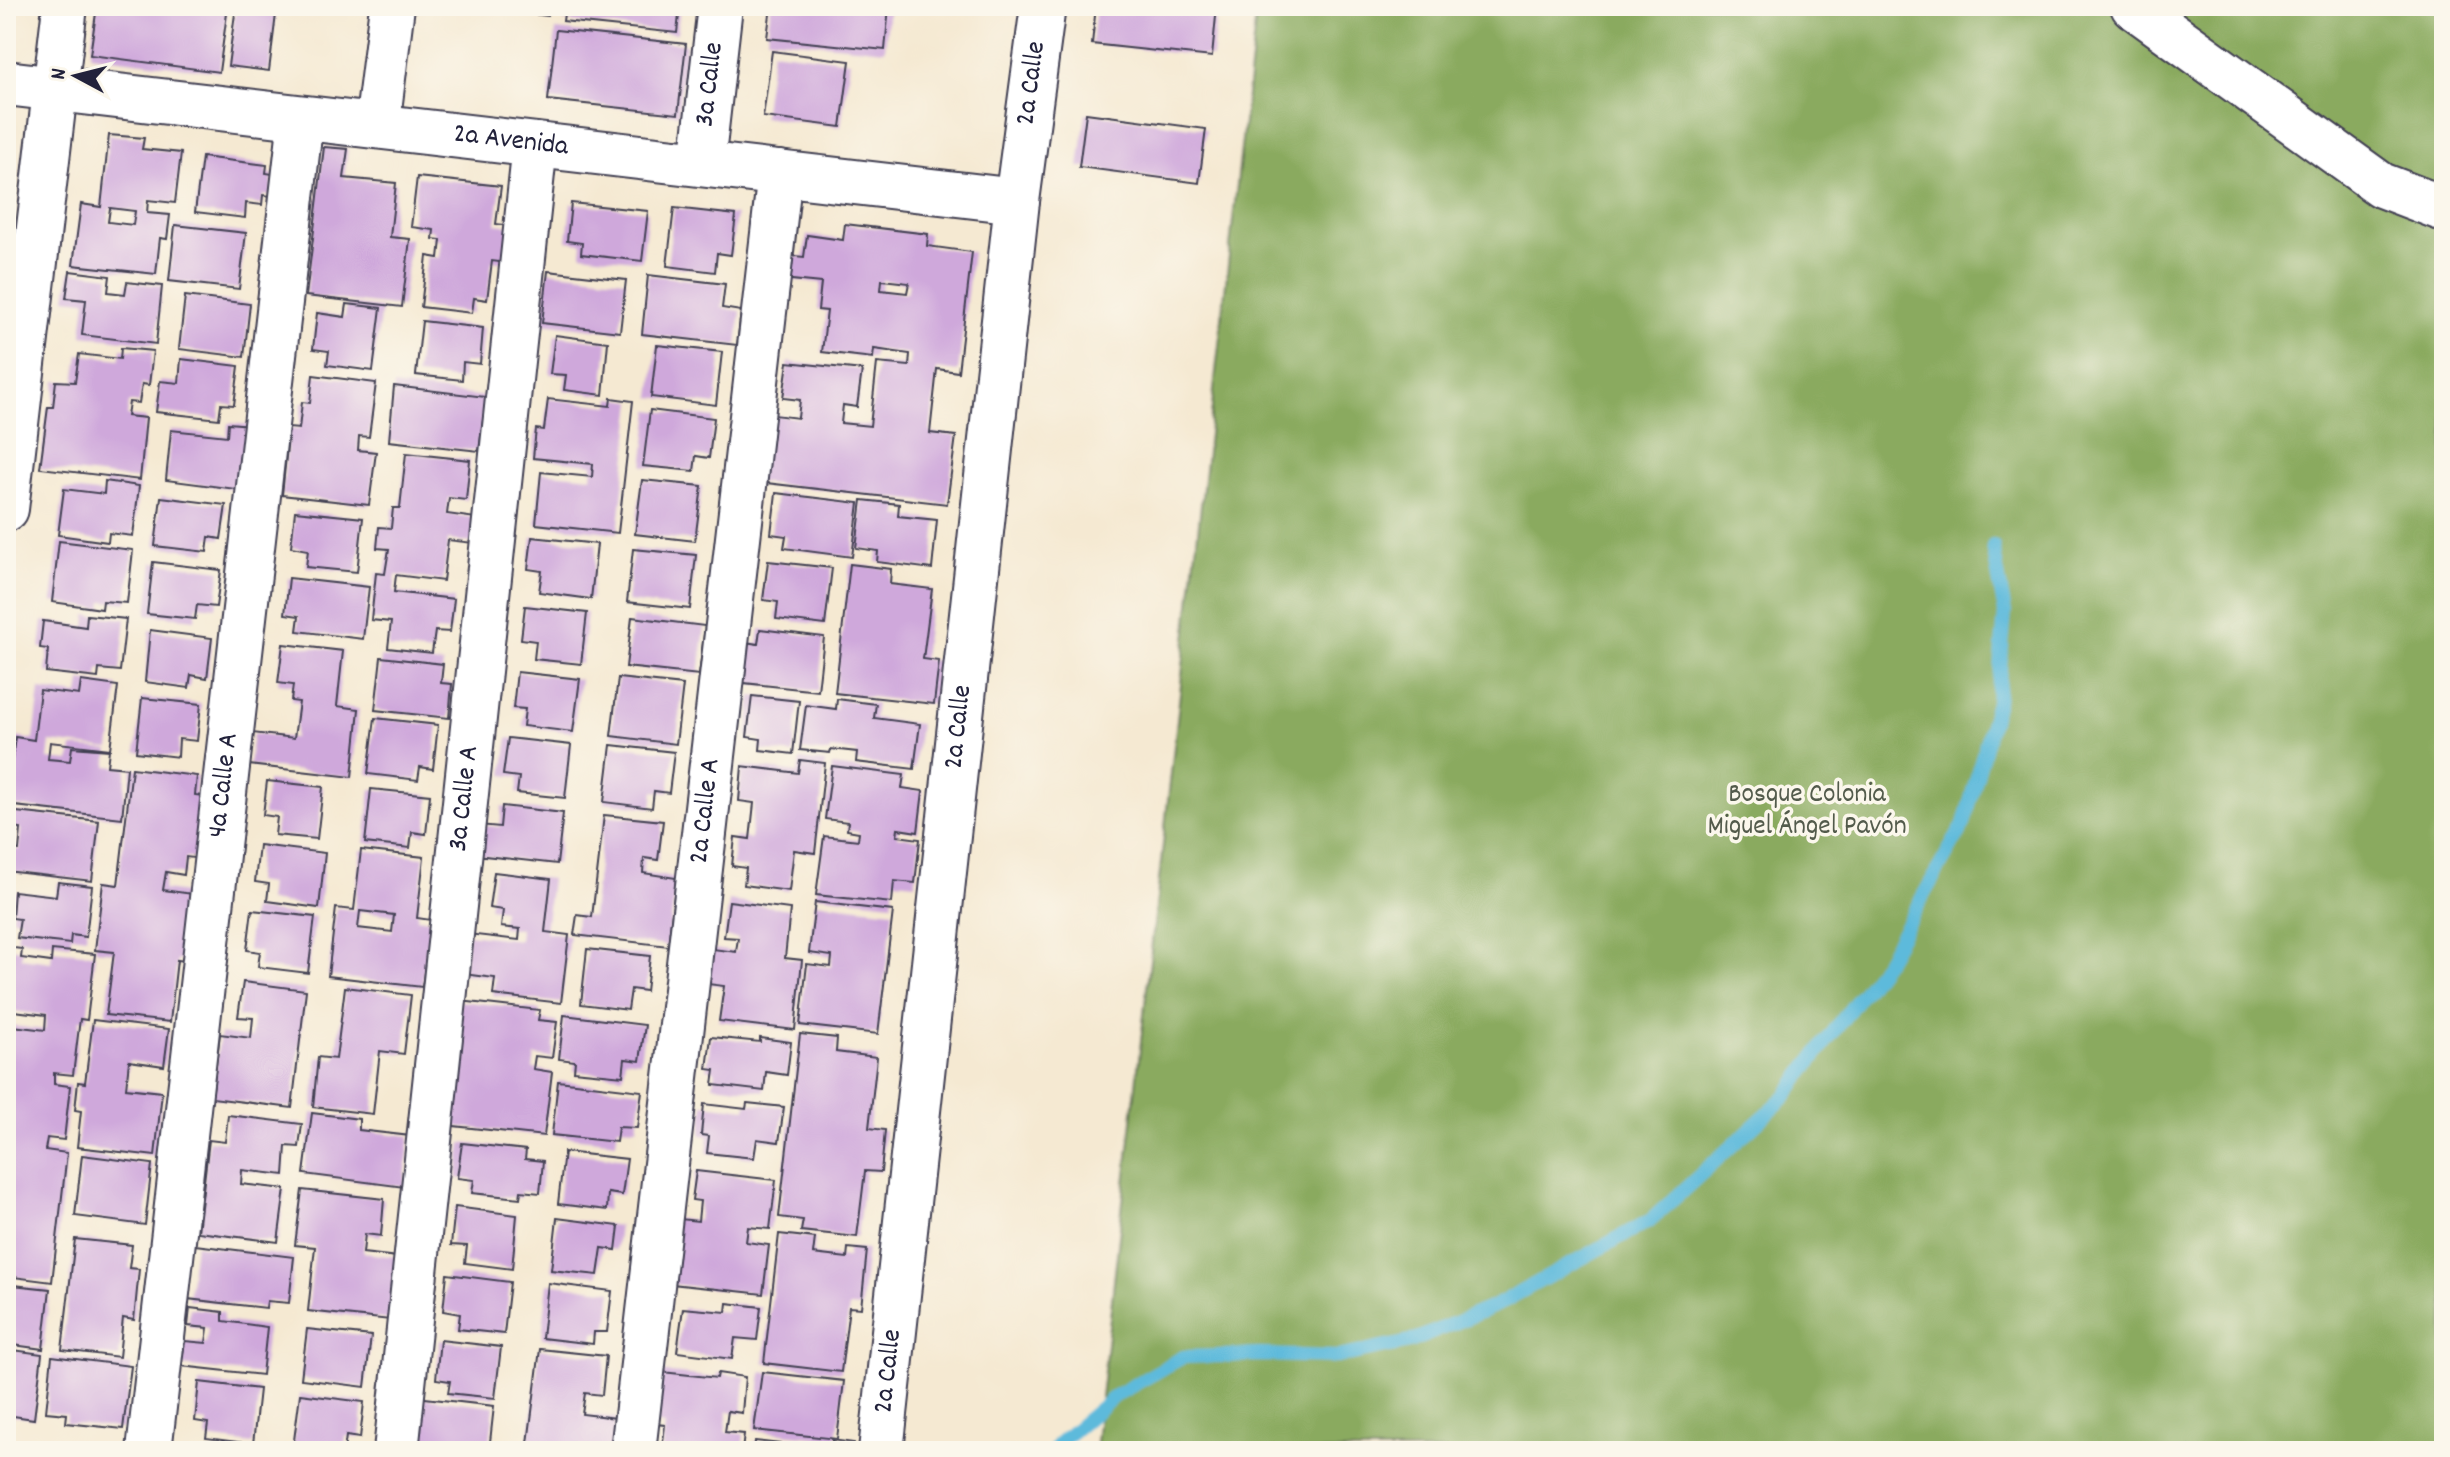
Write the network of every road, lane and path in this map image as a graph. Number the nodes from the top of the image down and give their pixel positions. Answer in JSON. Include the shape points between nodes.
{"nodes":[{"id":1,"x":65,"y":6,"type":"edge"},
{"id":2,"x":392,"y":6,"type":"edge"},
{"id":3,"x":720,"y":6,"type":"edge"},
{"id":4,"x":1043,"y":6,"type":"edge"},
{"id":5,"x":2133,"y":6,"type":"edge"},
{"id":6,"x":6,"y":83,"type":"edge"},
{"id":7,"x":55,"y":89,"type":"junction"},
{"id":8,"x":301,"y":118,"type":"junction"},
{"id":9,"x":377,"y":126,"type":"junction"},
{"id":10,"x":535,"y":145,"type":"junction"},
{"id":11,"x":702,"y":164,"type":"junction"},
{"id":12,"x":780,"y":173,"type":"junction"},
{"id":13,"x":1017,"y":201,"type":"junction"},
{"id":14,"x":2444,"y":209,"type":"edge"},
{"id":15,"x":6,"y":509,"type":"edge"},
{"id":16,"x":149,"y":1451,"type":"edge"},
{"id":17,"x":396,"y":1451,"type":"edge"},
{"id":18,"x":633,"y":1451,"type":"edge"},
{"id":19,"x":881,"y":1451,"type":"edge"}],
"edges":[{"from":1,"to":7,"type":"street"},
{"from":2,"to":9,"type":"street"},
{"from":3,"to":11,"type":"street","name":"3a Calle"},
{"from":4,"to":13,"type":"street","name":"2a Calle"},
{"from":5,"to":14,"type":"street","via":[[2381,185]]},
{"from":6,"to":7,"type":"street","name":"2a Avenida"},
{"from":7,"to":8,"type":"street","name":"2a Avenida"},
{"from":7,"to":15,"type":"street"},
{"from":8,"to":9,"type":"street","name":"2a Avenida"},
{"from":8,"to":16,"type":"street","name":"4a Calle A"},
{"from":9,"to":10,"type":"street","name":"2a Avenida"},
{"from":10,"to":11,"type":"street","name":"2a Avenida"},
{"from":10,"to":17,"type":"street","name":"3a Calle A"},
{"from":11,"to":12,"type":"street","name":"2a Avenida"},
{"from":12,"to":13,"type":"street","name":"2a Avenida"},
{"from":12,"to":18,"type":"street","name":"2a Calle A"},
{"from":13,"to":19,"type":"street","name":"2a Calle"}]}
